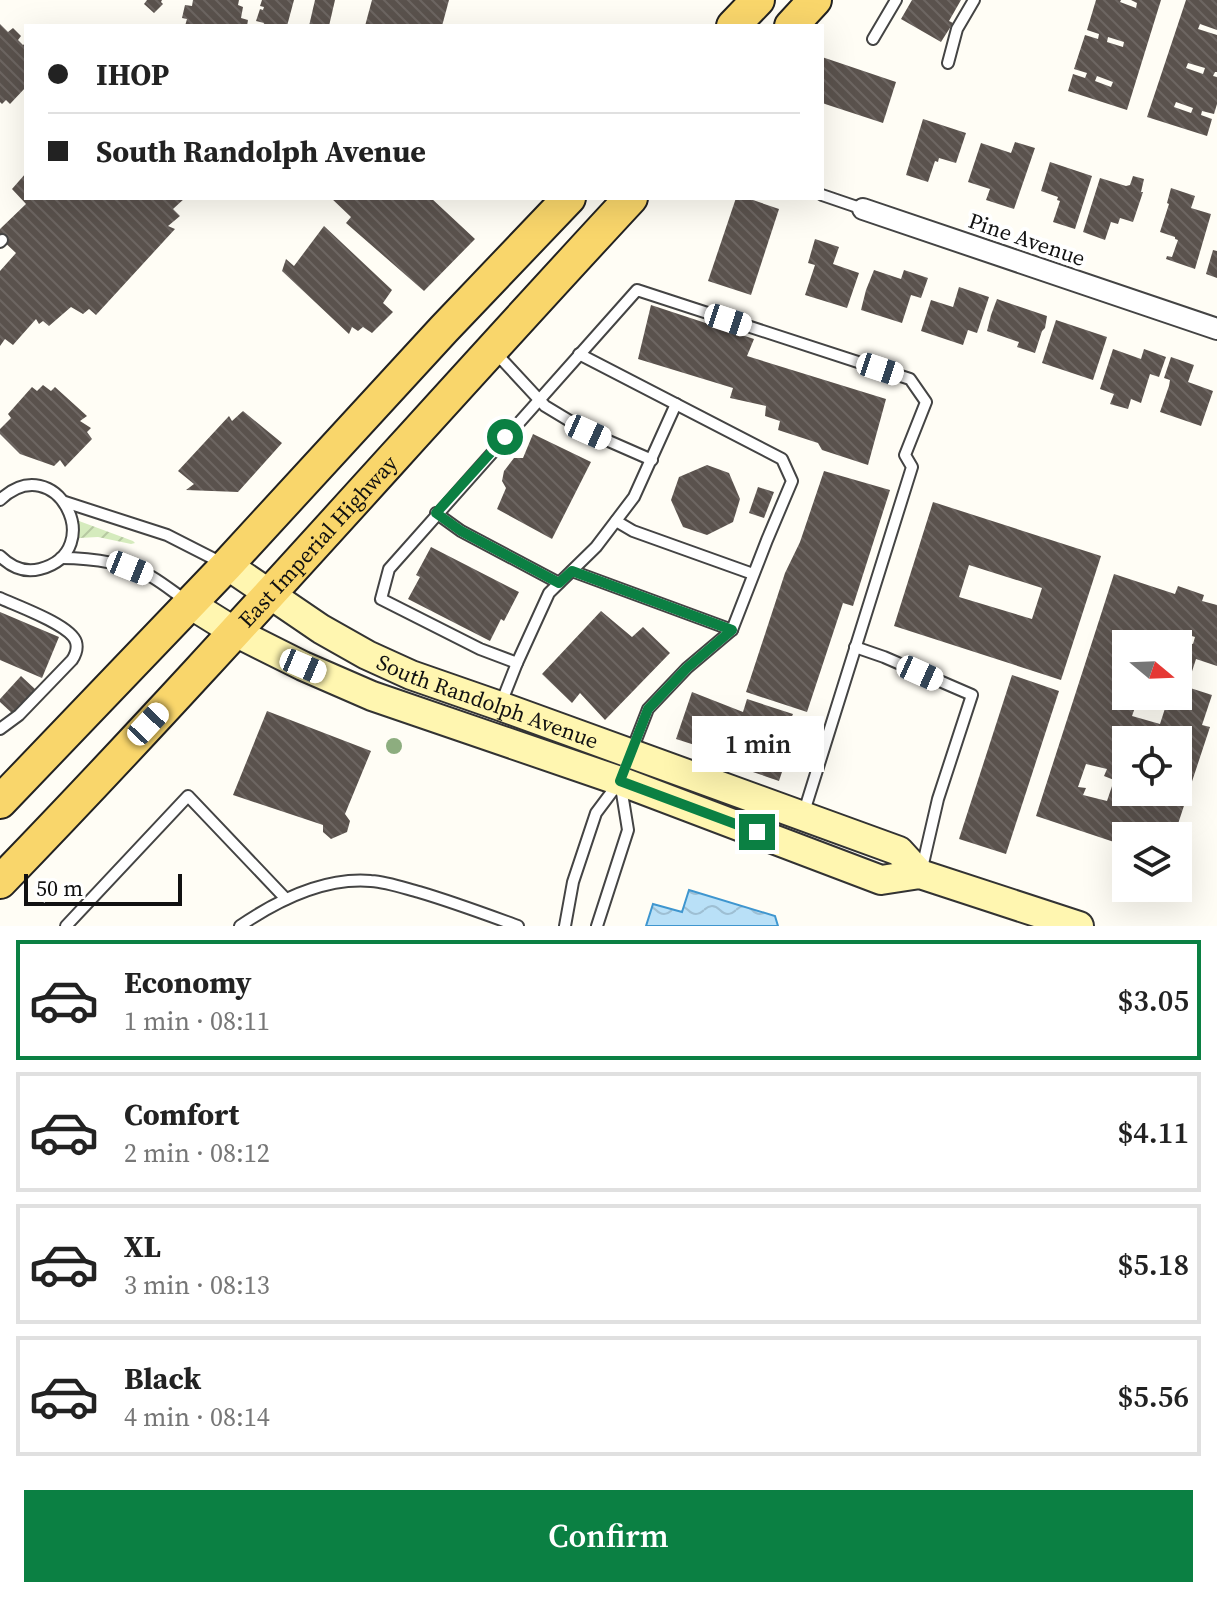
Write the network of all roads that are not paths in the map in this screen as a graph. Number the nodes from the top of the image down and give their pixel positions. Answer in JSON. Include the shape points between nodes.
{"nodes":[{"id":1,"x":758,"y":0,"type":"edge"},
{"id":2,"x":815,"y":0,"type":"edge"},
{"id":3,"x":896,"y":0,"type":"edge"},
{"id":4,"x":974,"y":0,"type":"edge"},
{"id":5,"x":735,"y":24,"type":"edge"},
{"id":6,"x":793,"y":24,"type":"edge"},
{"id":7,"x":873,"y":39,"type":"dead end"},
{"id":8,"x":948,"y":63,"type":"dead end"},
{"id":9,"x":824,"y":196,"type":"edge"},
{"id":10,"x":567,"y":200,"type":"edge"},
{"id":11,"x":629,"y":200,"type":"edge"},
{"id":12,"x":863,"y":209,"type":"joint"},
{"id":13,"x":1217,"y":329,"type":"edge"},
{"id":14,"x":491,"y":348,"type":"junction"},
{"id":15,"x":579,"y":354,"type":"junction"},
{"id":16,"x":540,"y":400,"type":"junction"},
{"id":17,"x":676,"y":404,"type":"junction"},
{"id":18,"x":652,"y":460,"type":"junction"},
{"id":19,"x":0,"y":500,"type":"edge"},
{"id":20,"x":65,"y":502,"type":"junction"},
{"id":21,"x":436,"y":513,"type":"junction"},
{"id":22,"x":616,"y":521,"type":"junction"},
{"id":23,"x":0,"y":556,"type":"edge"},
{"id":24,"x":61,"y":558,"type":"junction"},
{"id":25,"x":227,"y":565,"type":"junction"},
{"id":26,"x":572,"y":571,"type":"junction"},
{"id":27,"x":753,"y":574,"type":"junction"},
{"id":28,"x":559,"y":583,"type":"junction"},
{"id":29,"x":270,"y":594,"type":"junction"},
{"id":30,"x":0,"y":598,"type":"edge"},
{"id":31,"x":190,"y":604,"type":"junction"},
{"id":32,"x":732,"y":630,"type":"junction"},
{"id":33,"x":235,"y":632,"type":"junction"},
{"id":34,"x":855,"y":647,"type":"junction"},
{"id":35,"x":517,"y":663,"type":"junction"},
{"id":36,"x":500,"y":706,"type":"junction"},
{"id":37,"x":0,"y":729,"type":"edge"},
{"id":38,"x":630,"y":754,"type":"junction"},
{"id":39,"x":620,"y":781,"type":"junction"},
{"id":40,"x":0,"y":802,"type":"edge"},
{"id":41,"x":803,"y":816,"type":"junction"},
{"id":42,"x":920,"y":874,"type":"junction"},
{"id":43,"x":0,"y":882,"type":"edge"},
{"id":44,"x":286,"y":899,"type":"junction"},
{"id":45,"x":66,"y":926,"type":"edge"},
{"id":46,"x":240,"y":926,"type":"edge"},
{"id":47,"x":518,"y":926,"type":"edge"},
{"id":48,"x":565,"y":926,"type":"edge"},
{"id":49,"x":597,"y":926,"type":"edge"},
{"id":50,"x":1079,"y":926,"type":"edge"}],
"edges":[{"from":1,"to":5,"type":"main road"},
{"from":2,"to":6,"type":"main road"},
{"from":3,"to":7,"type":"lane"},
{"from":4,"to":8,"type":"lane","via":[[957,29]]},
{"from":9,"to":12,"type":"lane","name":"Pine Avenue"},
{"from":10,"to":25,"type":"main road"},
{"from":11,"to":14,"type":"main road","name":"East Imperial Highway"},
{"from":12,"to":13,"type":"street","name":"Pine Avenue"},
{"from":14,"to":16,"type":"lane"},
{"from":14,"to":29,"type":"main road","name":"East Imperial Highway"},
{"from":15,"to":16,"type":"lane"},
{"from":15,"to":17,"type":"lane"},
{"from":15,"to":34,"type":"lane","via":[[637,290],[910,379],[926,402],[905,455],[912,467]]},
{"from":16,"to":18,"type":"lane","via":[[588,432]]},
{"from":16,"to":21,"type":"lane"},
{"from":17,"to":18,"type":"lane"},
{"from":17,"to":27,"type":"lane","via":[[782,459],[792,481]]},
{"from":18,"to":22,"type":"lane"},
{"from":19,"to":20,"type":"lane","name":"South Randolph Avenue","via":[[29,485],[50,490]]},
{"from":20,"to":24,"type":"lane","via":[[73,537]]},
{"from":20,"to":25,"type":"lane","name":"South Randolph Avenue","via":[[167,535]]},
{"from":21,"to":28,"type":"lane"},
{"from":21,"to":35,"type":"lane","via":[[389,569],[381,599]]},
{"from":22,"to":26,"type":"lane"},
{"from":22,"to":27,"type":"lane"},
{"from":23,"to":24,"type":"lane","name":"South Randolph Avenue","via":[[21,569],[35,570]]},
{"from":24,"to":31,"type":"lane","name":"South Randolph Avenue","via":[[89,558],[130,568],[153,577]]},
{"from":25,"to":29,"type":"street","name":"South Randolph Avenue"},
{"from":25,"to":31,"type":"main road"},
{"from":26,"to":28,"type":"lane"},
{"from":26,"to":32,"type":"lane"},
{"from":27,"to":32,"type":"lane"},
{"from":28,"to":35,"type":"lane","via":[[549,593]]},
{"from":29,"to":33,"type":"main road","name":"East Imperial Highway"},
{"from":29,"to":36,"type":"street","name":"South Randolph Avenue","via":[[367,655]]},
{"from":30,"to":37,"type":"lane","via":[[62,627],[77,643],[77,652]]},
{"from":31,"to":33,"type":"street","name":"South Randolph Avenue"},
{"from":31,"to":40,"type":"main road"},
{"from":32,"to":38,"type":"lane","via":[[648,709]]},
{"from":33,"to":39,"type":"street","name":"South Randolph Avenue","via":[[372,696]]},
{"from":33,"to":43,"type":"main road","name":"East Imperial Highway"},
{"from":34,"to":41,"type":"lane"},
{"from":34,"to":42,"type":"lane","via":[[972,695]]},
{"from":35,"to":36,"type":"lane"},
{"from":36,"to":38,"type":"street","name":"South Randolph Avenue"},
{"from":38,"to":39,"type":"lane"},
{"from":38,"to":41,"type":"street","name":"South Randolph Avenue"},
{"from":39,"to":42,"type":"street","name":"South Randolph Avenue","via":[[881,880]]},
{"from":39,"to":48,"type":"lane","via":[[596,813]]},
{"from":39,"to":49,"type":"lane","via":[[628,830]]},
{"from":41,"to":42,"type":"street","name":"South Randolph Avenue","via":[[899,851]]},
{"from":42,"to":50,"type":"street","name":"South Randolph Avenue"},
{"from":44,"to":45,"type":"lane","via":[[188,796]]},
{"from":44,"to":46,"type":"lane"},
{"from":44,"to":47,"type":"lane","via":[[327,885],[371,881]]}]}
